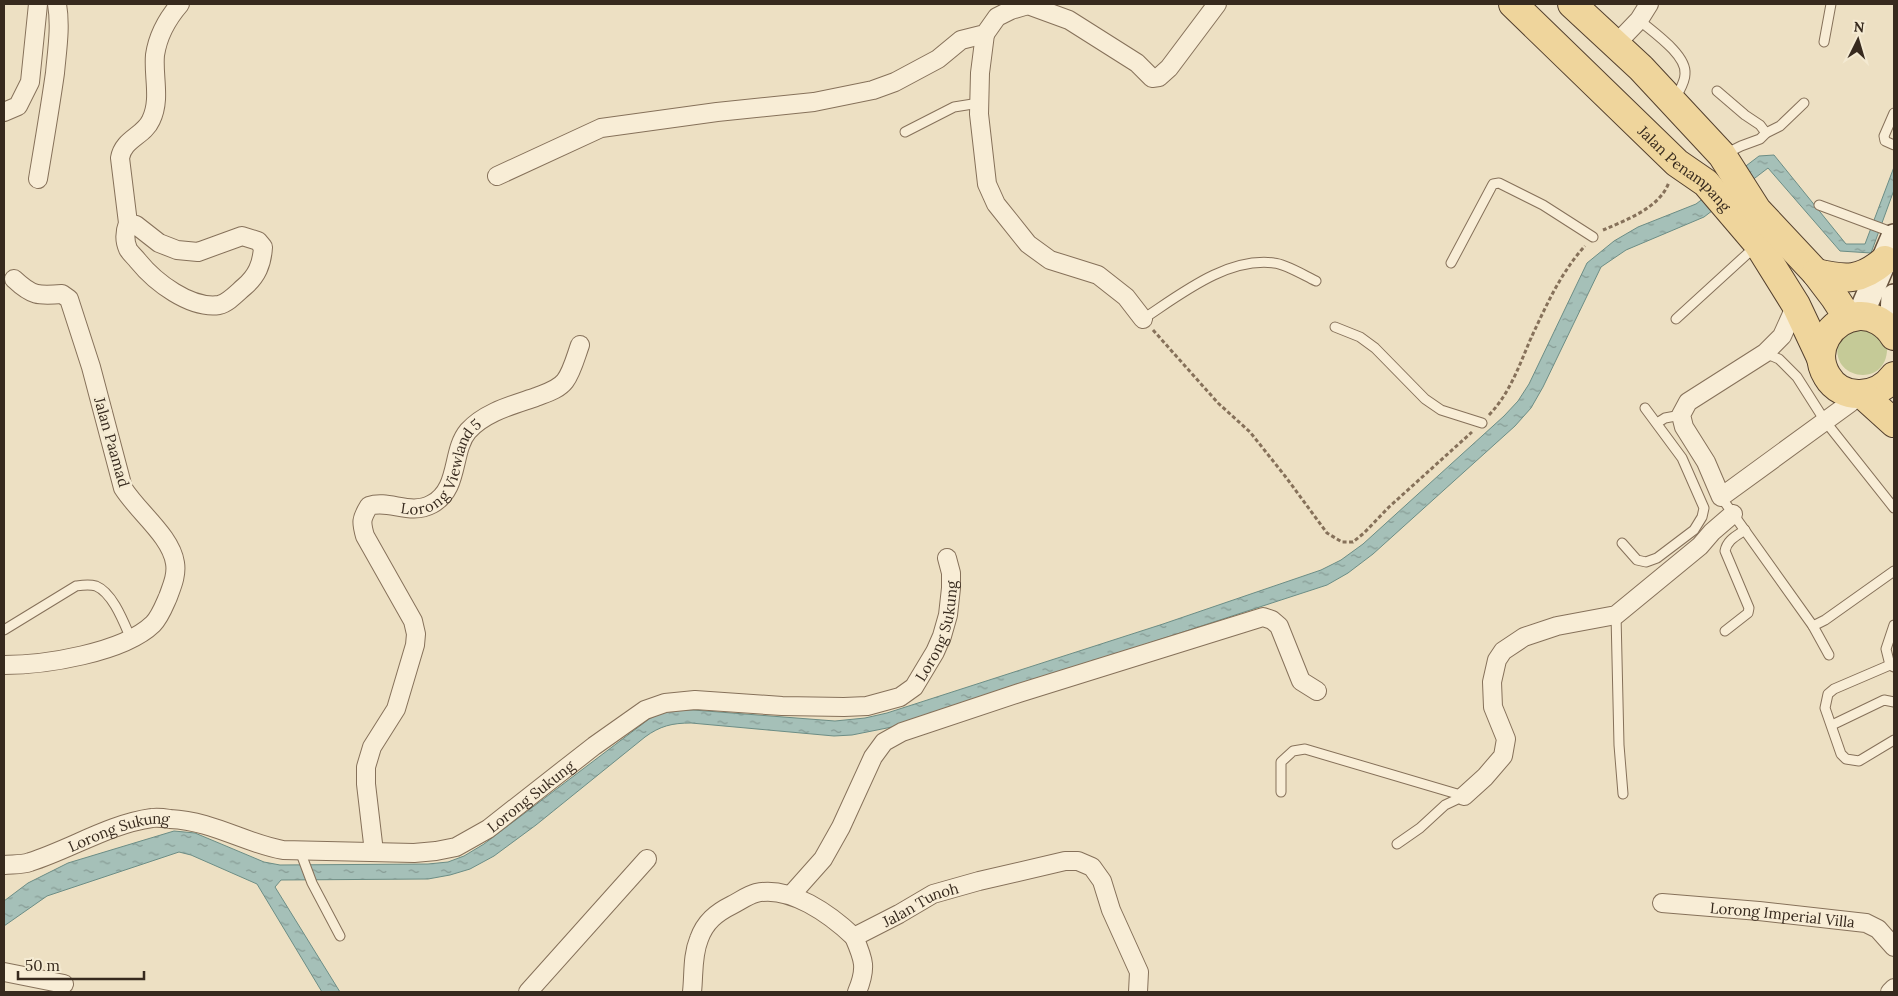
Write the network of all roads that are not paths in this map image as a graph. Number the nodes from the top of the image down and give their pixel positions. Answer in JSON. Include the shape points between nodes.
{"nodes":[{"id":1,"x":38,"y":4,"type":"edge"},
{"id":2,"x":57,"y":4,"type":"edge"},
{"id":3,"x":180,"y":4,"type":"edge"},
{"id":4,"x":1217,"y":4,"type":"edge"},
{"id":5,"x":1513,"y":4,"type":"edge"},
{"id":6,"x":1572,"y":4,"type":"edge"},
{"id":7,"x":1830,"y":4,"type":"edge"},
{"id":8,"x":1644,"y":9,"type":"edge"},
{"id":9,"x":985,"y":34,"type":"junction"},
{"id":10,"x":1824,"y":42,"type":"dead end"},
{"id":11,"x":1616,"y":44,"type":"junction"},
{"id":12,"x":1717,"y":91,"type":"dead end"},
{"id":13,"x":1674,"y":102,"type":"junction"},
{"id":14,"x":979,"y":103,"type":"junction"},
{"id":15,"x":1804,"y":103,"type":"dead end"},
{"id":16,"x":4,"y":112,"type":"edge"},
{"id":17,"x":1894,"y":114,"type":"edge"},
{"id":18,"x":905,"y":132,"type":"dead end"},
{"id":19,"x":1766,"y":133,"type":"junction"},
{"id":20,"x":1894,"y":144,"type":"edge"},
{"id":21,"x":1727,"y":162,"type":"junction"},
{"id":22,"x":497,"y":176,"type":"dead end"},
{"id":23,"x":38,"y":179,"type":"dead end"},
{"id":24,"x":1819,"y":205,"type":"dead end"},
{"id":25,"x":1746,"y":213,"type":"junction"},
{"id":26,"x":128,"y":222,"type":"junction"},
{"id":27,"x":1593,"y":238,"type":"dead end"},
{"id":28,"x":1889,"y":240,"type":"edge"},
{"id":29,"x":1758,"y":244,"type":"junction"},
{"id":30,"x":1451,"y":263,"type":"dead end"},
{"id":31,"x":1816,"y":273,"type":"junction"},
{"id":32,"x":14,"y":278,"type":"dead end"},
{"id":33,"x":1316,"y":282,"type":"dead end"},
{"id":34,"x":1894,"y":297,"type":"edge"},
{"id":35,"x":1796,"y":305,"type":"junction"},
{"id":36,"x":1854,"y":317,"type":"junction"},
{"id":37,"x":1143,"y":318,"type":"joint"},
{"id":38,"x":1676,"y":319,"type":"dead end"},
{"id":39,"x":1336,"y":327,"type":"dead end"},
{"id":40,"x":1893,"y":333,"type":"edge"},
{"id":41,"x":580,"y":345,"type":"dead end"},
{"id":42,"x":1765,"y":353,"type":"junction"},
{"id":43,"x":1821,"y":358,"type":"junction"},
{"id":44,"x":1894,"y":376,"type":"edge"},
{"id":45,"x":1860,"y":395,"type":"junction"},
{"id":46,"x":1645,"y":408,"type":"dead end"},
{"id":47,"x":1681,"y":415,"type":"junction"},
{"id":48,"x":1825,"y":421,"type":"junction"},
{"id":49,"x":1482,"y":423,"type":"dead end"},
{"id":50,"x":1657,"y":423,"type":"junction"},
{"id":51,"x":1894,"y":424,"type":"edge"},
{"id":52,"x":1721,"y":497,"type":"junction"},
{"id":53,"x":1894,"y":508,"type":"edge"},
{"id":54,"x":1733,"y":514,"type":"junction"},
{"id":55,"x":1745,"y":530,"type":"junction"},
{"id":56,"x":1622,"y":543,"type":"dead end"},
{"id":57,"x":948,"y":558,"type":"dead end"},
{"id":58,"x":1894,"y":571,"type":"edge"},
{"id":59,"x":1616,"y":615,"type":"junction"},
{"id":60,"x":1894,"y":625,"type":"edge"},
{"id":61,"x":1814,"y":626,"type":"junction"},
{"id":62,"x":4,"y":630,"type":"edge"},
{"id":63,"x":1725,"y":631,"type":"dead end"},
{"id":64,"x":131,"y":639,"type":"junction"},
{"id":65,"x":1829,"y":655,"type":"dead end"},
{"id":66,"x":4,"y":665,"type":"edge"},
{"id":67,"x":1892,"y":666,"type":"edge"},
{"id":68,"x":1317,"y":691,"type":"dead end"},
{"id":69,"x":1894,"y":702,"type":"edge"},
{"id":70,"x":1832,"y":725,"type":"junction"},
{"id":71,"x":1894,"y":740,"type":"edge"},
{"id":72,"x":1281,"y":792,"type":"dead end"},
{"id":73,"x":1623,"y":794,"type":"dead end"},
{"id":74,"x":1464,"y":796,"type":"junction"},
{"id":75,"x":1398,"y":844,"type":"dead end"},
{"id":76,"x":374,"y":852,"type":"junction"},
{"id":77,"x":302,"y":856,"type":"junction"},
{"id":78,"x":647,"y":859,"type":"dead end"},
{"id":79,"x":4,"y":865,"type":"edge"},
{"id":80,"x":791,"y":895,"type":"junction"},
{"id":81,"x":1662,"y":903,"type":"dead end"},
{"id":82,"x":340,"y":936,"type":"dead end"},
{"id":83,"x":854,"y":937,"type":"junction"},
{"id":84,"x":1894,"y":947,"type":"edge"},
{"id":85,"x":4,"y":972,"type":"edge"},
{"id":86,"x":64,"y":984,"type":"dead end"},
{"id":87,"x":1894,"y":988,"type":"edge"},
{"id":88,"x":528,"y":992,"type":"edge"},
{"id":89,"x":692,"y":992,"type":"edge"},
{"id":90,"x":857,"y":992,"type":"edge"},
{"id":91,"x":1138,"y":992,"type":"edge"},
{"id":92,"x":1890,"y":992,"type":"edge"}],
"edges":[{"from":1,"to":16,"type":"street","via":[[30,82],[18,106]]},
{"from":2,"to":23,"type":"street","via":[[58,41]]},
{"from":3,"to":26,"type":"street","via":[[158,40],[155,56],[157,95],[151,120],[121,150]]},
{"from":4,"to":9,"type":"street","via":[[1170,68],[1159,77],[1152,78],[1138,63],[1069,20],[1028,5],[997,17]]},
{"from":5,"to":25,"type":"main road","name":"Jalan Penampang","via":[[1677,162]]},
{"from":6,"to":11,"type":"main road","name":"Jalan Penampang"},
{"from":7,"to":10,"type":"lane"},
{"from":8,"to":11,"type":"street"},
{"from":8,"to":13,"type":"lane","via":[[1685,66],[1686,76]]},
{"from":9,"to":14,"type":"street"},
{"from":9,"to":22,"type":"street","via":[[961,40],[938,59],[873,90],[814,102],[601,128]]},
{"from":11,"to":13,"type":"main road","name":"Jalan Penampang"},
{"from":12,"to":19,"type":"lane","via":[[1745,116],[1760,124]]},
{"from":13,"to":21,"type":"main road","name":"Jalan Penampang"},
{"from":14,"to":18,"type":"lane","via":[[954,107]]},
{"from":14,"to":37,"type":"street","via":[[986,184],[996,204],[1028,244],[1050,260],[1098,275],[1126,297]]},
{"from":15,"to":19,"type":"lane","via":[[1780,126]]},
{"from":17,"to":20,"type":"lane","via":[[1884,136],[1885,141]]},
{"from":19,"to":21,"type":"lane","via":[[1760,139],[1741,146]]},
{"from":21,"to":25,"type":"main road","name":"Jalan Penampang"},
{"from":24,"to":28,"type":"lane","via":[[1870,224]]},
{"from":25,"to":29,"type":"main road","name":"Jalan Penampang"},
{"from":25,"to":31,"type":"main road","name":"Jalan Penampang"},
{"from":26,"to":26,"type":"street","via":[[159,243],[177,250],[198,252],[242,236],[258,241],[263,247],[262,261],[254,279],[221,304],[193,302],[159,282],[128,249],[125,233]]},
{"from":27,"to":30,"type":"lane","via":[[1543,205],[1499,183],[1493,184]]},
{"from":28,"to":31,"type":"main road","via":[[1874,269],[1862,275],[1841,278]]},
{"from":28,"to":36,"type":"main road"},
{"from":29,"to":35,"type":"main road","name":"Jalan Penampang"},
{"from":29,"to":38,"type":"lane"},
{"from":31,"to":36,"type":"main road","name":"Jalan Penampang"},
{"from":32,"to":64,"type":"street","name":"Jalan Paamad","via":[[34,294],[62,294],[69,299],[124,488],[131,502],[164,538],[175,563],[174,582],[162,611],[153,623]]},
{"from":33,"to":37,"type":"lane","via":[[1276,263],[1251,262],[1226,268]]},
{"from":34,"to":40,"type":"main road"},
{"from":35,"to":42,"type":"street","via":[[1782,336]]},
{"from":35,"to":43,"type":"main road","name":"Jalan Penampang"},
{"from":36,"to":40,"type":"main road","via":[[1878,320]]},
{"from":36,"to":43,"type":"main road","via":[[1833,327],[1824,341]]},
{"from":39,"to":49,"type":"lane","via":[[1360,337],[1375,348],[1425,399],[1441,410]]},
{"from":41,"to":76,"type":"street","name":"Lorong Viewland 5","via":[[566,380],[555,390],[513,404],[484,418],[469,430],[463,439],[452,479],[434,503],[410,509],[376,504],[369,506],[364,515],[365,536],[413,621],[416,634],[396,709],[372,747],[366,767]]},
{"from":42,"to":47,"type":"street","via":[[1688,402]]},
{"from":42,"to":48,"type":"lane","via":[[1779,359],[1797,377]]},
{"from":43,"to":45,"type":"main road","name":"Jalan Penampang","via":[[1826,376],[1832,383],[1848,393]]},
{"from":44,"to":45,"type":"main road","via":[[1881,389]]},
{"from":45,"to":48,"type":"street"},
{"from":45,"to":51,"type":"main road"},
{"from":46,"to":50,"type":"lane"},
{"from":47,"to":50,"type":"lane"},
{"from":47,"to":52,"type":"street","via":[[1684,427],[1706,462]]},
{"from":48,"to":52,"type":"street"},
{"from":48,"to":53,"type":"lane"},
{"from":50,"to":56,"type":"lane","via":[[1682,458],[1704,508],[1702,517],[1694,530],[1657,558],[1646,562],[1637,560]]},
{"from":52,"to":54,"type":"lane"},
{"from":54,"to":55,"type":"lane"},
{"from":54,"to":59,"type":"street","via":[[1700,546]]},
{"from":55,"to":61,"type":"lane"},
{"from":55,"to":63,"type":"lane","via":[[1730,541],[1725,551],[1749,608],[1748,613]]},
{"from":57,"to":76,"type":"street","name":"Lorong Sukung","via":[[951,588],[942,636],[914,687],[900,697],[867,706],[844,707],[695,700],[665,703],[645,710],[488,829],[456,847],[414,853]]},
{"from":58,"to":61,"type":"lane"},
{"from":59,"to":73,"type":"lane"},
{"from":59,"to":74,"type":"street","via":[[1557,626],[1524,637],[1503,651],[1497,660],[1492,682],[1493,707],[1506,739],[1503,756]]},
{"from":60,"to":67,"type":"lane","via":[[1886,649]]},
{"from":61,"to":65,"type":"lane"},
{"from":62,"to":64,"type":"lane","via":[[76,586],[89,584],[98,587],[115,605]]},
{"from":64,"to":66,"type":"street","name":"Jalan Paamad","via":[[63,659]]},
{"from":67,"to":70,"type":"lane","via":[[1828,694],[1825,708]]},
{"from":68,"to":80,"type":"street","via":[[1301,681],[1278,626],[1263,617],[902,732],[884,742],[873,757],[841,827],[822,859]]},
{"from":69,"to":70,"type":"lane","via":[[1884,700]]},
{"from":70,"to":71,"type":"lane","via":[[1846,760],[1859,761]]},
{"from":72,"to":74,"type":"lane","via":[[1281,762],[1292,751],[1305,749]]},
{"from":74,"to":75,"type":"lane","via":[[1445,805]]},
{"from":76,"to":77,"type":"street","name":"Lorong Sukung"},
{"from":77,"to":79,"type":"street","name":"Lorong Sukung","via":[[196,821],[153,818],[96,835],[29,863]]},
{"from":77,"to":82,"type":"lane","via":[[312,883]]},
{"from":78,"to":88,"type":"street"},
{"from":80,"to":83,"type":"street"},
{"from":80,"to":89,"type":"street","via":[[756,893],[717,912],[698,939]]},
{"from":81,"to":84,"type":"street","name":"Lorong Imperial Villa","via":[[1866,923],[1878,929]]},
{"from":83,"to":90,"type":"street","via":[[863,958],[864,976]]},
{"from":83,"to":91,"type":"street","name":"Jalan Tunoh","via":[[933,894],[1044,865],[1078,861],[1092,867],[1102,881],[1111,910],[1139,972]]},
{"from":85,"to":86,"type":"street"},
{"from":87,"to":92,"type":"street"}]}
